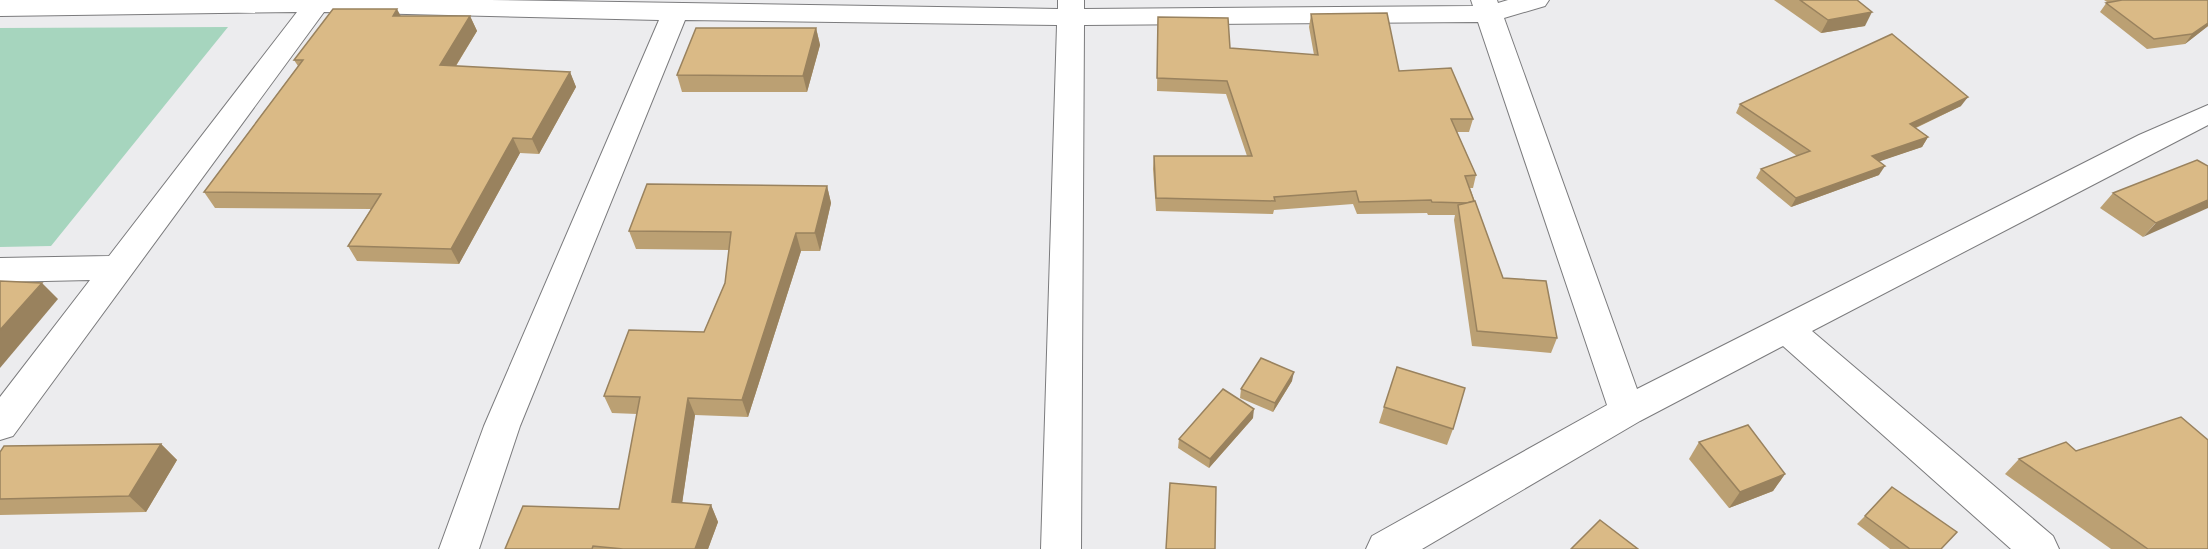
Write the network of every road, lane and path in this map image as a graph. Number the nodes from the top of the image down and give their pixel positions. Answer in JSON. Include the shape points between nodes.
{"nodes":[{"id":1,"x":1536,"y":0,"type":"edge"},
{"id":2,"x":319,"y":2,"type":"edge"},
{"id":3,"x":1487,"y":7,"type":"edge"},
{"id":4,"x":0,"y":8,"type":"edge"},
{"id":5,"x":1071,"y":9,"type":"edge"},
{"id":6,"x":675,"y":12,"type":"junction"},
{"id":7,"x":2208,"y":114,"type":"edge"},
{"id":8,"x":117,"y":268,"type":"junction"},
{"id":9,"x":0,"y":270,"type":"edge"},
{"id":10,"x":1785,"y":329,"type":"junction"},
{"id":11,"x":1627,"y":411,"type":"junction"},
{"id":12,"x":0,"y":425,"type":"edge"},
{"id":13,"x":459,"y":549,"type":"edge"},
{"id":14,"x":1061,"y":549,"type":"edge"},
{"id":15,"x":1386,"y":549,"type":"edge"},
{"id":16,"x":2039,"y":549,"type":"edge"}],
"edges":[{"from":1,"to":3,"type":"street"},
{"from":2,"to":4,"type":"street"},
{"from":2,"to":6,"type":"street"},
{"from":2,"to":8,"type":"street"},
{"from":3,"to":5,"type":"street"},
{"from":3,"to":11,"type":"street"},
{"from":5,"to":6,"type":"street"},
{"from":5,"to":14,"type":"street"},
{"from":6,"to":13,"type":"street","via":[[502,426]]},
{"from":7,"to":10,"type":"street"},
{"from":8,"to":9,"type":"street"},
{"from":8,"to":12,"type":"street"},
{"from":10,"to":11,"type":"street"},
{"from":10,"to":16,"type":"street"},
{"from":11,"to":15,"type":"street"}]}
